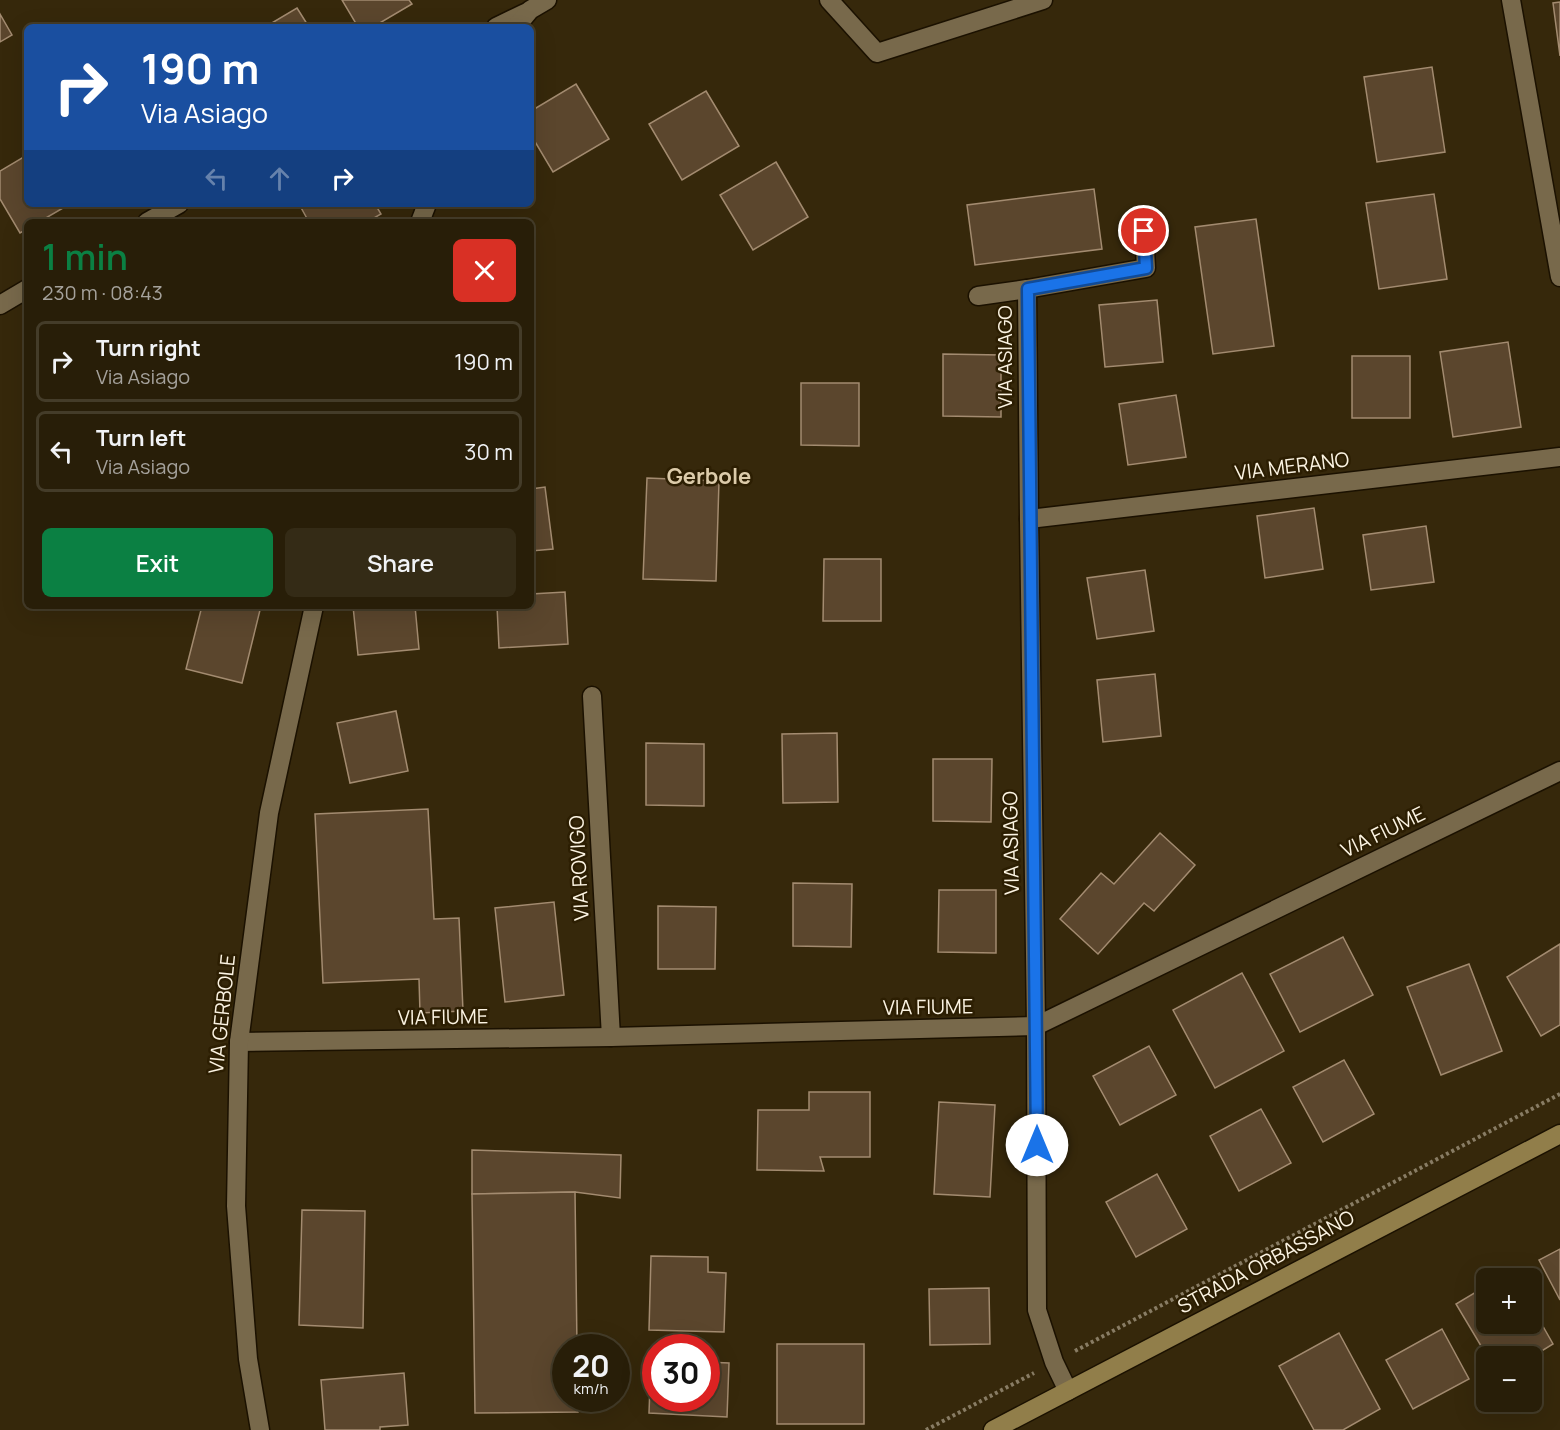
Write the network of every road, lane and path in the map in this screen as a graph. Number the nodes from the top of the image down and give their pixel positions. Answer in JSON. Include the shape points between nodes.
{"nodes":[{"id":1,"x":547,"y":0,"type":"edge"},
{"id":2,"x":829,"y":0,"type":"edge"},
{"id":3,"x":1043,"y":0,"type":"edge"},
{"id":4,"x":1511,"y":0,"type":"edge"},
{"id":5,"x":530,"y":10,"type":"junction"},
{"id":6,"x":502,"y":24,"type":"edge"},
{"id":7,"x":518,"y":24,"type":"edge"},
{"id":8,"x":173,"y":207,"type":"edge"},
{"id":9,"x":152,"y":219,"type":"edge"},
{"id":10,"x":1144,"y":231,"type":"dead end"},
{"id":11,"x":1560,"y":277,"type":"edge"},
{"id":12,"x":1028,"y":289,"type":"junction"},
{"id":13,"x":24,"y":291,"type":"edge"},
{"id":14,"x":978,"y":296,"type":"dead end"},
{"id":15,"x":0,"y":304,"type":"edge"},
{"id":16,"x":1560,"y":457,"type":"edge"},
{"id":17,"x":1029,"y":519,"type":"junction"},
{"id":18,"x":313,"y":609,"type":"edge"},
{"id":19,"x":592,"y":696,"type":"dead end"},
{"id":20,"x":1560,"y":771,"type":"edge"},
{"id":21,"x":1036,"y":1026,"type":"junction"},
{"id":22,"x":611,"y":1037,"type":"junction"},
{"id":23,"x":239,"y":1042,"type":"junction"},
{"id":24,"x":1560,"y":1094,"type":"edge"},
{"id":25,"x":1560,"y":1134,"type":"edge"},
{"id":26,"x":1054,"y":1362,"type":"junction"},
{"id":27,"x":1068,"y":1391,"type":"junction"},
{"id":28,"x":260,"y":1430,"type":"edge"},
{"id":29,"x":926,"y":1430,"type":"edge"},
{"id":30,"x":993,"y":1430,"type":"edge"}],
"edges":[{"from":1,"to":5,"type":"street"},
{"from":2,"to":3,"type":"street","via":[[877,53]]},
{"from":4,"to":11,"type":"street"},
{"from":5,"to":6,"type":"street"},
{"from":5,"to":7,"type":"street"},
{"from":8,"to":9,"type":"street"},
{"from":10,"to":12,"type":"street","name":"VIA ASIAGO","via":[[1146,268]]},
{"from":12,"to":14,"type":"street","name":"VIA ASIAGO"},
{"from":12,"to":17,"type":"street","name":"VIA ASIAGO"},
{"from":13,"to":15,"type":"street"},
{"from":16,"to":17,"type":"street","name":"VIA MERANO"},
{"from":17,"to":21,"type":"street","name":"VIA ASIAGO"},
{"from":18,"to":23,"type":"street","name":"VIA GERBOLE","via":[[269,813]]},
{"from":19,"to":22,"type":"street","name":"VIA ROVIGO"},
{"from":20,"to":21,"type":"street","name":"VIA FIUME"},
{"from":21,"to":22,"type":"street","name":"VIA FIUME"},
{"from":21,"to":26,"type":"street","name":"VIA ASIAGO","via":[[1037,1310]]},
{"from":22,"to":23,"type":"street","name":"VIA FIUME"},
{"from":23,"to":28,"type":"street","name":"VIA GERBOLE","via":[[236,1206],[248,1359]]},
{"from":24,"to":26,"type":"path"},
{"from":25,"to":27,"type":"main road","name":"STRADA ORBASSANO"},
{"from":26,"to":27,"type":"street","name":"VIA ASIAGO"},
{"from":26,"to":29,"type":"path"},
{"from":27,"to":30,"type":"main road","name":"STRADA ORBASSANO"}]}
